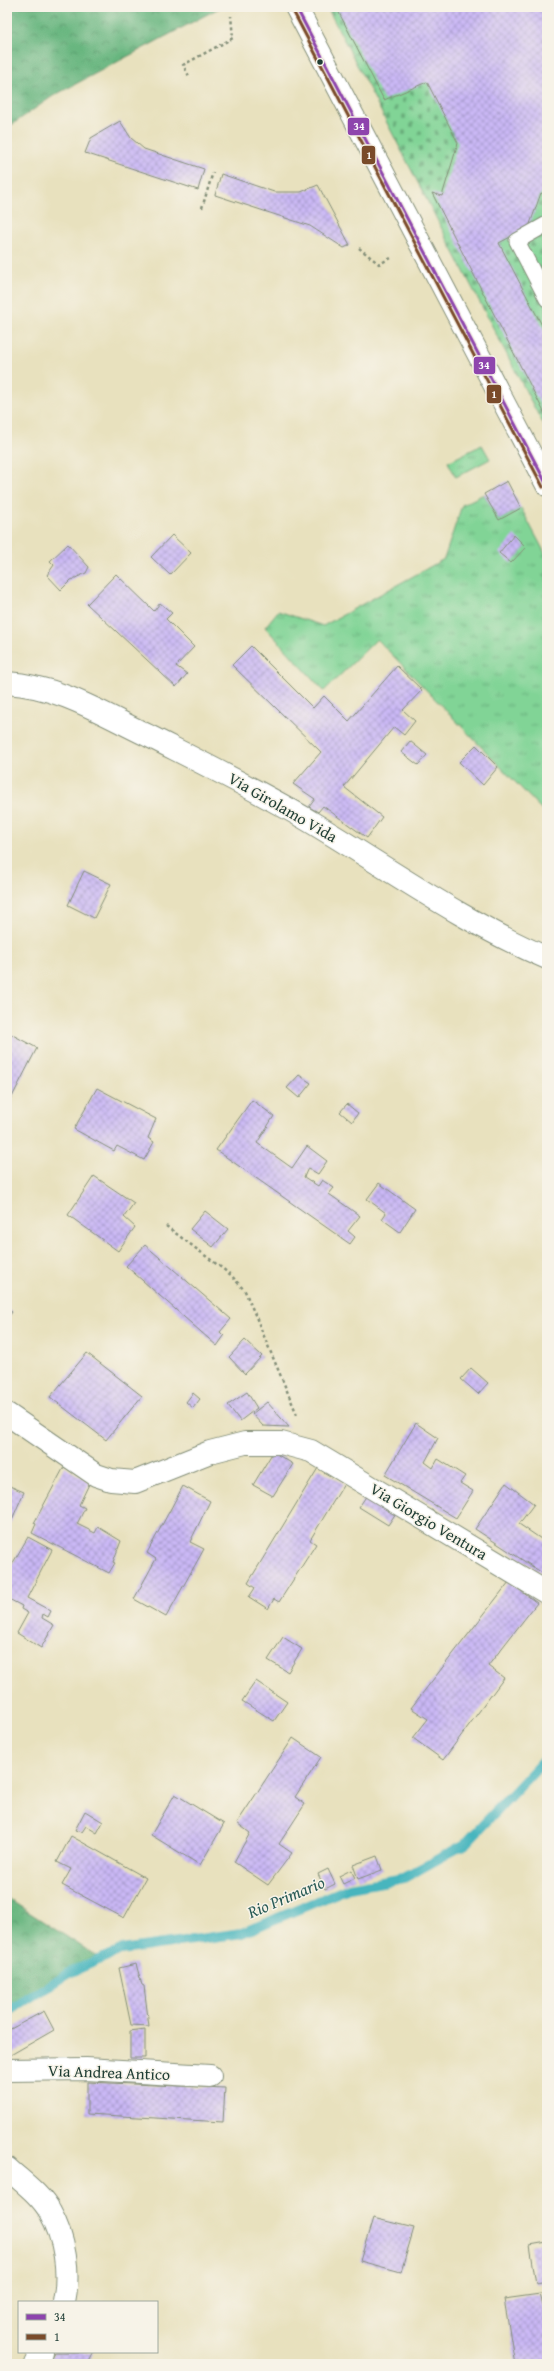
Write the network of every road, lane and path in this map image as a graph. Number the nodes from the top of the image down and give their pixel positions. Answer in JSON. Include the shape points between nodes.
{"nodes":[{"id":1,"x":296,"y":7,"type":"edge"},
{"id":2,"x":231,"y":16,"type":"dead end"},
{"id":3,"x":189,"y":76,"type":"dead end"},
{"id":4,"x":213,"y":172,"type":"dead end"},
{"id":5,"x":202,"y":208,"type":"dead end"},
{"id":6,"x":547,"y":224,"type":"edge"},
{"id":7,"x":359,"y":248,"type":"dead end"},
{"id":8,"x":393,"y":257,"type":"dead end"},
{"id":9,"x":547,"y":299,"type":"edge"},
{"id":10,"x":547,"y":486,"type":"edge"},
{"id":11,"x":7,"y":683,"type":"edge"},
{"id":12,"x":547,"y":958,"type":"edge"},
{"id":13,"x":166,"y":1226,"type":"dead end"},
{"id":14,"x":7,"y":1414,"type":"edge"},
{"id":15,"x":311,"y":1451,"type":"junction"},
{"id":16,"x":547,"y":1593,"type":"edge"},
{"id":17,"x":7,"y":2070,"type":"edge"},
{"id":18,"x":210,"y":2076,"type":"dead end"},
{"id":19,"x":7,"y":2168,"type":"edge"},
{"id":20,"x":64,"y":2301,"type":"edge"},
{"id":21,"x":40,"y":2353,"type":"edge"},
{"id":22,"x":35,"y":2364,"type":"edge"}],
"edges":[{"from":1,"to":10,"type":"street"},
{"from":2,"to":3,"type":"path","via":[[233,38],[183,65]]},
{"from":4,"to":5,"type":"path"},
{"from":6,"to":9,"type":"lane","via":[[517,241]]},
{"from":7,"to":8,"type":"path","via":[[379,264]]},
{"from":11,"to":12,"type":"street","name":"Via Girolamo Vida","via":[[23,684],[66,695],[234,778],[313,823],[469,921],[504,940]]},
{"from":13,"to":15,"type":"path","via":[[231,1275],[245,1291]]},
{"from":14,"to":15,"type":"street","name":"Via Giorgio Ventura","via":[[96,1475],[110,1480],[135,1482],[210,1452],[245,1443],[281,1443]]},
{"from":15,"to":16,"type":"street","name":"Via Giorgio Ventura"},
{"from":17,"to":18,"type":"street","name":"Via Andrea Antico","via":[[86,2069]]},
{"from":19,"to":20,"type":"street","via":[[50,2212],[59,2233],[66,2262],[68,2284]]},
{"from":21,"to":22,"type":"street"}]}
